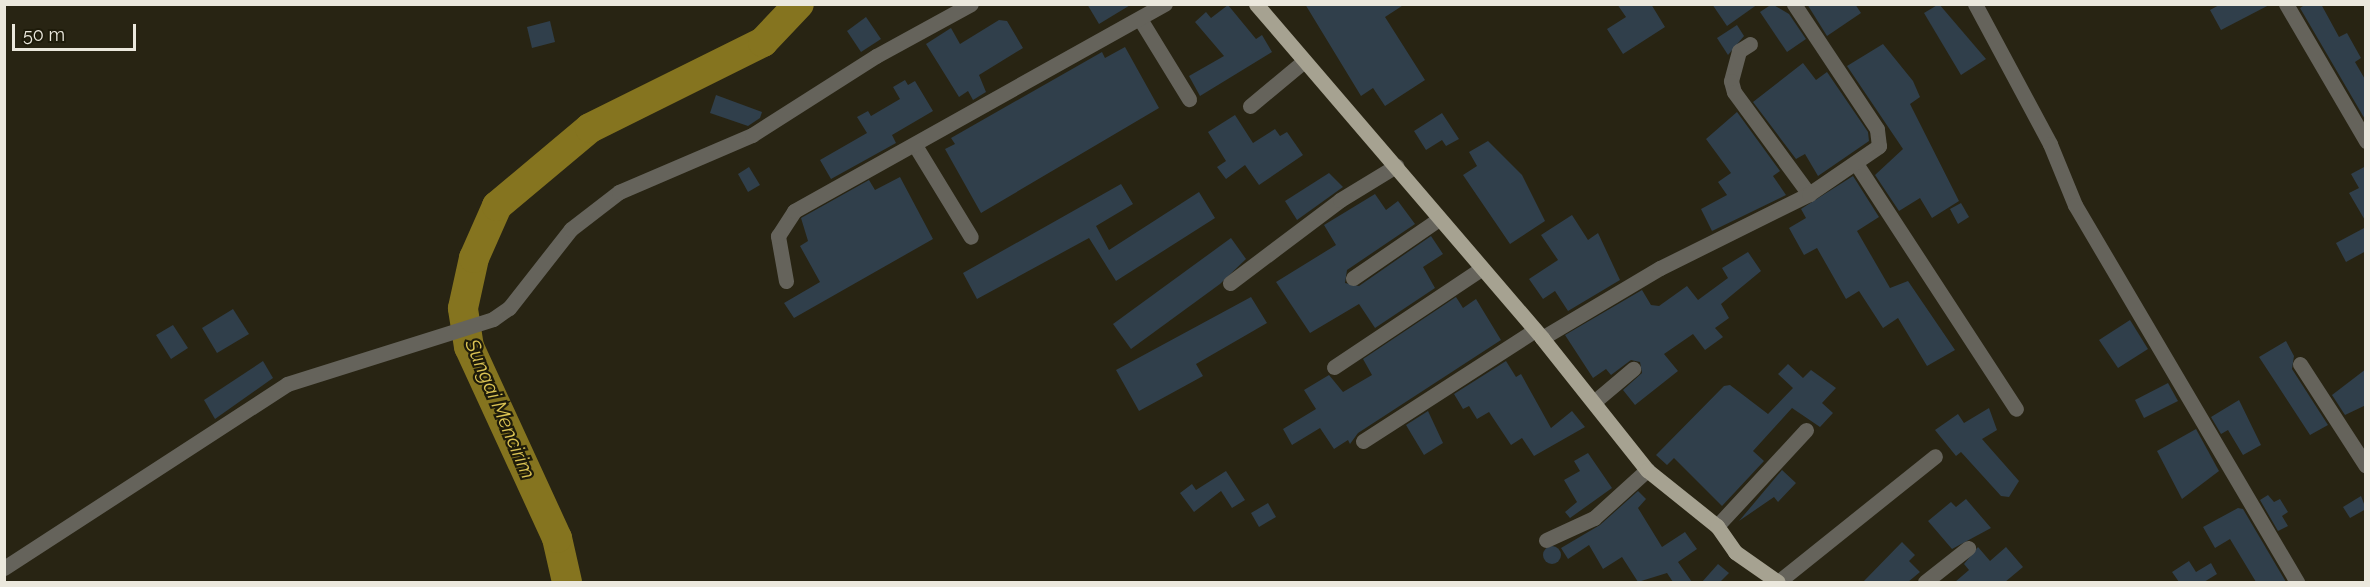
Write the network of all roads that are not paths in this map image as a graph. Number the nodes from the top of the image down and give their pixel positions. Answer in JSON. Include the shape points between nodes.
{"nodes":[{"id":1,"x":971,"y":4,"type":"edge"},
{"id":2,"x":1165,"y":4,"type":"edge"},
{"id":3,"x":1256,"y":4,"type":"edge"},
{"id":4,"x":1794,"y":4,"type":"edge"},
{"id":5,"x":1976,"y":4,"type":"edge"},
{"id":6,"x":2286,"y":4,"type":"edge"},
{"id":7,"x":1140,"y":19,"type":"junction"},
{"id":8,"x":1750,"y":44,"type":"dead end"},
{"id":9,"x":1304,"y":61,"type":"junction"},
{"id":10,"x":1189,"y":99,"type":"dead end"},
{"id":11,"x":1250,"y":106,"type":"dead end"},
{"id":12,"x":2366,"y":141,"type":"edge"},
{"id":13,"x":916,"y":147,"type":"junction"},
{"id":14,"x":1857,"y":165,"type":"junction"},
{"id":15,"x":1396,"y":166,"type":"junction"},
{"id":16,"x":1809,"y":194,"type":"junction"},
{"id":17,"x":1438,"y":219,"type":"junction"},
{"id":18,"x":971,"y":237,"type":"dead end"},
{"id":19,"x":1481,"y":269,"type":"junction"},
{"id":20,"x":1353,"y":278,"type":"dead end"},
{"id":21,"x":786,"y":281,"type":"dead end"},
{"id":22,"x":1230,"y":283,"type":"dead end"},
{"id":23,"x":1539,"y":334,"type":"junction"},
{"id":24,"x":2301,"y":364,"type":"dead end"},
{"id":25,"x":1334,"y":367,"type":"dead end"},
{"id":26,"x":1633,"y":369,"type":"dead end"},
{"id":27,"x":1595,"y":401,"type":"junction"},
{"id":28,"x":2016,"y":409,"type":"dead end"},
{"id":29,"x":1806,"y":430,"type":"dead end"},
{"id":30,"x":1363,"y":441,"type":"dead end"},
{"id":31,"x":1935,"y":456,"type":"dead end"},
{"id":32,"x":2366,"y":466,"type":"edge"},
{"id":33,"x":1647,"y":470,"type":"junction"},
{"id":34,"x":1717,"y":526,"type":"junction"},
{"id":35,"x":1546,"y":540,"type":"dead end"},
{"id":36,"x":1968,"y":548,"type":"dead end"},
{"id":37,"x":4,"y":568,"type":"edge"},
{"id":38,"x":1778,"y":582,"type":"edge"},
{"id":39,"x":1925,"y":582,"type":"edge"},
{"id":40,"x":2297,"y":582,"type":"edge"}],
"edges":[{"from":1,"to":37,"type":"street","via":[[876,56],[752,135],[619,192],[572,229],[509,308],[493,319],[287,384]]},
{"from":2,"to":7,"type":"street"},
{"from":3,"to":9,"type":"main road"},
{"from":4,"to":14,"type":"street","via":[[1877,129],[1879,146]]},
{"from":5,"to":40,"type":"street","via":[[2050,144],[2075,205]]},
{"from":6,"to":12,"type":"street"},
{"from":7,"to":10,"type":"street"},
{"from":7,"to":13,"type":"street"},
{"from":8,"to":16,"type":"street","via":[[1739,51],[1731,81],[1734,92]]},
{"from":9,"to":11,"type":"street"},
{"from":9,"to":15,"type":"main road"},
{"from":13,"to":18,"type":"street"},
{"from":13,"to":21,"type":"street","via":[[782,222],[778,236]]},
{"from":14,"to":16,"type":"street"},
{"from":14,"to":28,"type":"street"},
{"from":15,"to":17,"type":"main road"},
{"from":15,"to":22,"type":"street"},
{"from":16,"to":23,"type":"street"},
{"from":17,"to":19,"type":"main road"},
{"from":17,"to":20,"type":"street"},
{"from":19,"to":23,"type":"main road"},
{"from":19,"to":25,"type":"street"},
{"from":23,"to":27,"type":"main road"},
{"from":23,"to":30,"type":"street"},
{"from":24,"to":32,"type":"street"},
{"from":26,"to":27,"type":"street"},
{"from":27,"to":33,"type":"main road"},
{"from":29,"to":34,"type":"street"},
{"from":31,"to":38,"type":"street"},
{"from":33,"to":34,"type":"main road"},
{"from":33,"to":35,"type":"street","via":[[1594,518]]},
{"from":34,"to":38,"type":"main road","via":[[1735,552]]},
{"from":36,"to":39,"type":"street"}]}
